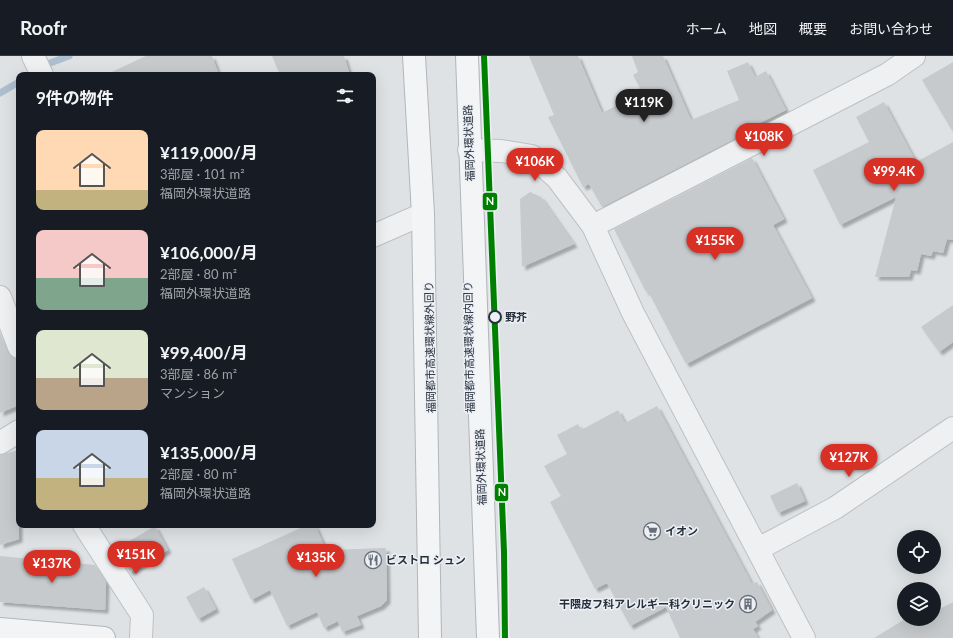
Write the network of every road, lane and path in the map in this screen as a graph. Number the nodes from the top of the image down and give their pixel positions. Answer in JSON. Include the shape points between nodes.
{"nodes":[{"id":1,"x":414,"y":56,"type":"edge"},
{"id":2,"x":422,"y":56,"type":"edge"},
{"id":3,"x":462,"y":56,"type":"edge"},
{"id":4,"x":466,"y":56,"type":"edge"},
{"id":5,"x":914,"y":56,"type":"edge"},
{"id":6,"x":469,"y":150,"type":"junction"},
{"id":7,"x":423,"y":214,"type":"junction"},
{"id":8,"x":594,"y":226,"type":"junction"},
{"id":9,"x":376,"y":235,"type":"edge"},
{"id":10,"x":0,"y":297,"type":"edge"},
{"id":11,"x":16,"y":339,"type":"edge"},
{"id":12,"x":953,"y":428,"type":"edge"},
{"id":13,"x":16,"y":433,"type":"edge"},
{"id":14,"x":0,"y":443,"type":"edge"},
{"id":15,"x":86,"y":528,"type":"edge"},
{"id":16,"x":758,"y":549,"type":"junction"},
{"id":17,"x":0,"y":629,"type":"edge"},
{"id":18,"x":104,"y":638,"type":"edge"},
{"id":19,"x":141,"y":638,"type":"edge"},
{"id":20,"x":430,"y":638,"type":"edge"},
{"id":21,"x":437,"y":638,"type":"edge"},
{"id":22,"x":476,"y":638,"type":"edge"},
{"id":23,"x":488,"y":638,"type":"edge"},
{"id":24,"x":804,"y":638,"type":"edge"}],
"edges":[{"from":1,"to":7,"type":"highway"},
{"from":2,"to":21,"type":"highway","name":"福岡都市高速環状線外回り"},
{"from":3,"to":22,"type":"highway","name":"福岡都市高速環状線内回り"},
{"from":4,"to":6,"type":"highway","name":"福岡外環状道路"},
{"from":5,"to":8,"type":"street","via":[[888,74]]},
{"from":6,"to":8,"type":"street","via":[[501,151],[532,156],[557,178]]},
{"from":6,"to":23,"type":"highway","name":"福岡外環状道路"},
{"from":7,"to":9,"type":"street"},
{"from":7,"to":20,"type":"highway"},
{"from":8,"to":16,"type":"street","via":[[633,313]]},
{"from":10,"to":11,"type":"street"},
{"from":12,"to":16,"type":"street","via":[[835,508]]},
{"from":13,"to":14,"type":"street"},
{"from":15,"to":19,"type":"street","via":[[142,615]]},
{"from":16,"to":24,"type":"street"},
{"from":17,"to":18,"type":"highway"}]}
